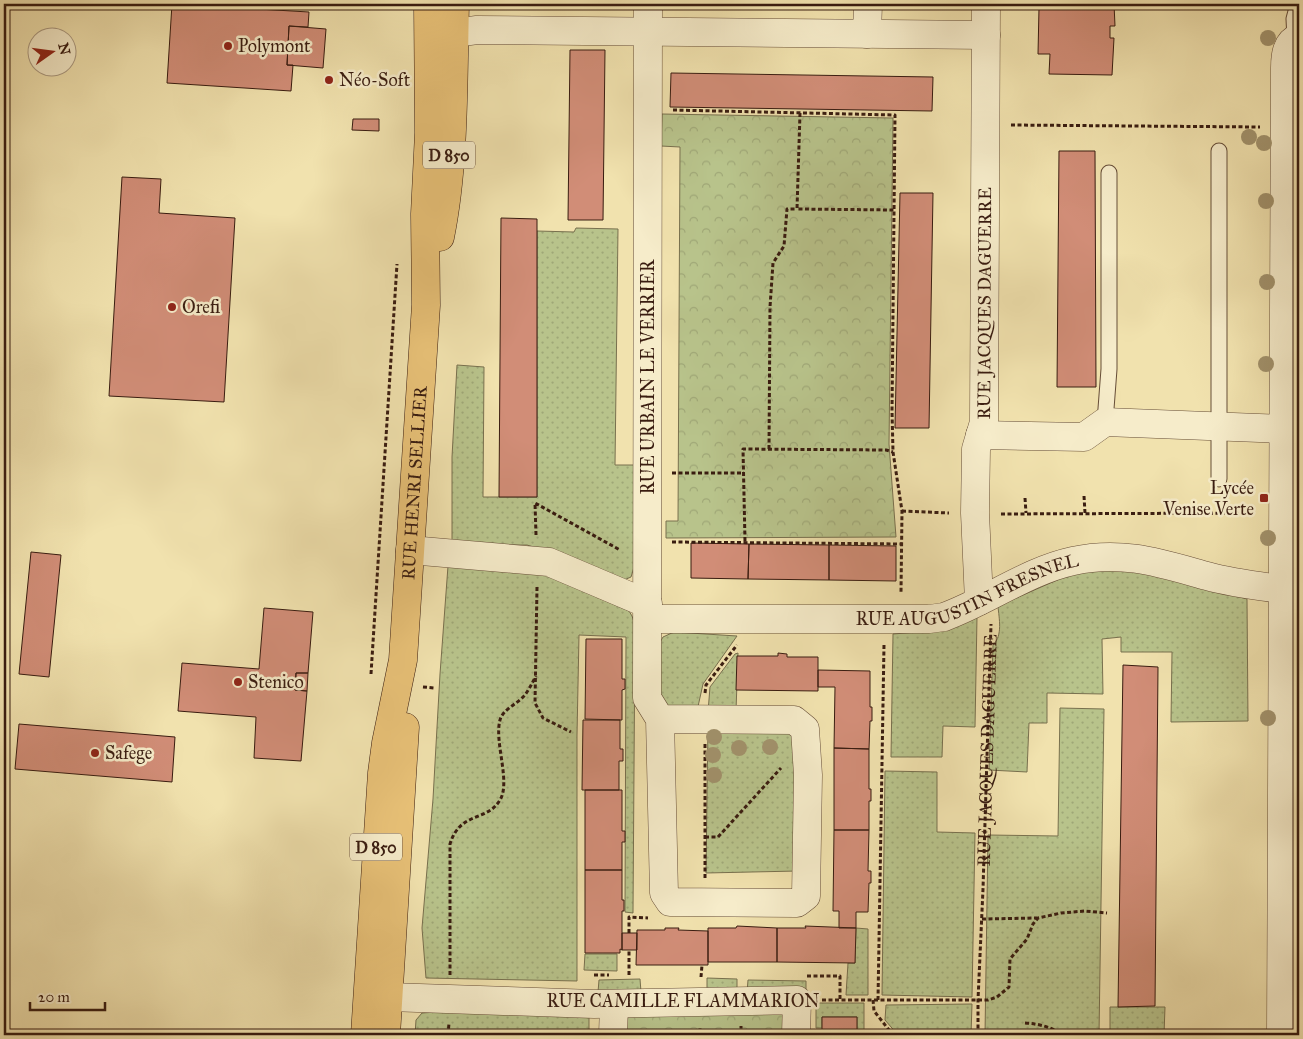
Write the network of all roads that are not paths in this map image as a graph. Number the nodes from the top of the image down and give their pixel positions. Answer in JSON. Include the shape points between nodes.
{"nodes":[{"id":1,"x":428,"y":4,"type":"edge"},
{"id":2,"x":455,"y":4,"type":"edge"},
{"id":3,"x":648,"y":4,"type":"edge"},
{"id":4,"x":868,"y":4,"type":"edge"},
{"id":5,"x":986,"y":4,"type":"edge"},
{"id":6,"x":1298,"y":4,"type":"edge"},
{"id":7,"x":648,"y":32,"type":"junction"},
{"id":8,"x":454,"y":33,"type":"junction"},
{"id":9,"x":867,"y":34,"type":"junction"},
{"id":10,"x":986,"y":35,"type":"junction"},
{"id":11,"x":1297,"y":38,"type":"edge"},
{"id":12,"x":1219,"y":151,"type":"dead end"},
{"id":13,"x":1109,"y":173,"type":"dead end"},
{"id":14,"x":426,"y":305,"type":"junction"},
{"id":15,"x":1105,"y":422,"type":"junction"},
{"id":16,"x":1219,"y":427,"type":"junction"},
{"id":17,"x":1283,"y":429,"type":"junction"},
{"id":18,"x":980,"y":435,"type":"junction"},
{"id":19,"x":1219,"y":479,"type":"dead end"},
{"id":20,"x":1291,"y":491,"type":"edge"},
{"id":21,"x":410,"y":550,"type":"junction"},
{"id":22,"x":1282,"y":589,"type":"junction"},
{"id":23,"x":985,"y":598,"type":"junction"},
{"id":24,"x":648,"y":612,"type":"junction"},
{"id":25,"x":403,"y":660,"type":"junction"},
{"id":26,"x":660,"y":718,"type":"junction"},
{"id":27,"x":1291,"y":940,"type":"edge"},
{"id":28,"x":389,"y":997,"type":"junction"},
{"id":29,"x":614,"y":1004,"type":"junction"},
{"id":30,"x":365,"y":1035,"type":"edge"},
{"id":31,"x":386,"y":1035,"type":"edge"},
{"id":32,"x":614,"y":1035,"type":"edge"},
{"id":33,"x":796,"y":1035,"type":"edge"},
{"id":34,"x":1281,"y":1035,"type":"edge"}],
"edges":[{"from":1,"to":14,"type":"main road","name":"RUE HENRI SELLIER","number":"D 850"},
{"from":2,"to":8,"type":"main road","name":"RUE HENRI SELLIER","number":"D 850"},
{"from":3,"to":7,"type":"street","name":"RUE URBAIN LE VERRIER"},
{"from":4,"to":9,"type":"street"},
{"from":5,"to":10,"type":"street","name":"RUE JACQUES DAGUERRE"},
{"from":6,"to":11,"type":"lane","via":[[1294,20]]},
{"from":7,"to":8,"type":"street","via":[[476,30]]},
{"from":7,"to":9,"type":"street"},
{"from":7,"to":24,"type":"street","name":"RUE URBAIN LE VERRIER"},
{"from":8,"to":14,"type":"main road","name":"RUE HENRI SELLIER","number":"D 850","via":[[451,140],[444,218]]},
{"from":9,"to":10,"type":"street"},
{"from":10,"to":18,"type":"street","name":"RUE JACQUES DAGUERRE","via":[[984,422]]},
{"from":11,"to":17,"type":"street","via":[[1285,54]]},
{"from":12,"to":16,"type":"lane"},
{"from":13,"to":15,"type":"lane","via":[[1109,369]]},
{"from":14,"to":21,"type":"main road","name":"RUE HENRI SELLIER","number":"D 850"},
{"from":15,"to":16,"type":"street"},
{"from":15,"to":18,"type":"street","via":[[1084,437]]},
{"from":16,"to":17,"type":"street"},
{"from":16,"to":19,"type":"lane"},
{"from":17,"to":20,"type":"street"},
{"from":18,"to":23,"type":"street","name":"RUE JACQUES DAGUERRE","via":[[976,449],[975,513]]},
{"from":20,"to":22,"type":"street"},
{"from":21,"to":24,"type":"street","name":"RUE AUGUSTIN FRESNEL","via":[[549,562]]},
{"from":21,"to":25,"type":"main road","name":"RUE HENRI SELLIER","number":"D 850"},
{"from":22,"to":23,"type":"street","name":"RUE AUGUSTIN FRESNEL","via":[[1208,577],[1167,564],[1111,556],[1051,567]]},
{"from":22,"to":27,"type":"street"},
{"from":23,"to":24,"type":"street","name":"RUE AUGUSTIN FRESNEL","via":[[944,617],[929,619]]},
{"from":24,"to":26,"type":"street","name":"RUE URBAIN LE VERRIER","via":[[647,698]]},
{"from":25,"to":28,"type":"main road","name":"RUE HENRI SELLIER","number":"D 850","via":[[407,686]]},
{"from":25,"to":30,"type":"main road","name":"RUE HENRI SELLIER","number":"D 850","via":[[382,773]]},
{"from":26,"to":26,"type":"street","via":[[794,720],[805,730],[806,896],[797,903],[670,902],[664,893]]},
{"from":27,"to":34,"type":"street"},
{"from":28,"to":29,"type":"street","name":"RUE CAMILLE FLAMMARION"},
{"from":28,"to":31,"type":"main road","name":"RUE HENRI SELLIER","number":"D 850"},
{"from":29,"to":32,"type":"street"},
{"from":29,"to":33,"type":"street","name":"RUE CAMILLE FLAMMARION","via":[[797,1000]]}]}
